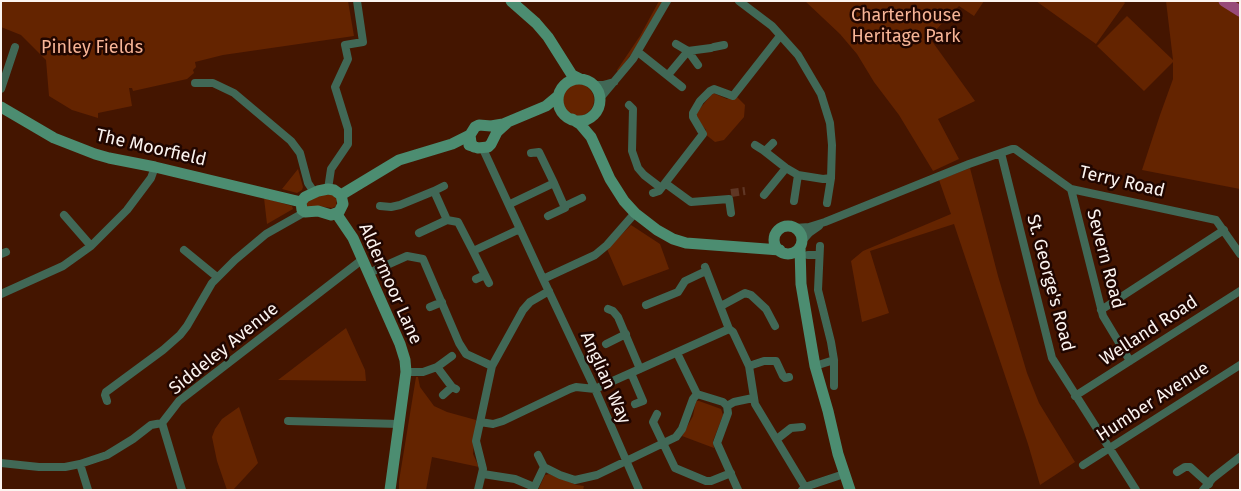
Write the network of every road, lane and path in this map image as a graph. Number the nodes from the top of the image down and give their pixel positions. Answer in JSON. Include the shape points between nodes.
{"nodes":[{"id":1,"x":357,"y":1,"type":"edge"},
{"id":2,"x":511,"y":1,"type":"edge"},
{"id":3,"x":667,"y":1,"type":"edge"},
{"id":4,"x":739,"y":1,"type":"edge"},
{"id":5,"x":780,"y":36,"type":"junction"},
{"id":6,"x":676,"y":44,"type":"dead end"},
{"id":7,"x":724,"y":45,"type":"dead end"},
{"id":8,"x":15,"y":47,"type":"dead end"},
{"id":9,"x":556,"y":52,"type":"junction"},
{"id":10,"x":638,"y":52,"type":"junction"},
{"id":11,"x":688,"y":52,"type":"junction"},
{"id":12,"x":698,"y":65,"type":"dead end"},
{"id":13,"x":668,"y":75,"type":"junction"},
{"id":14,"x":580,"y":79,"type":"junction"},
{"id":15,"x":614,"y":82,"type":"junction"},
{"id":16,"x":195,"y":83,"type":"dead end"},
{"id":17,"x":593,"y":85,"type":"junction"},
{"id":18,"x":682,"y":87,"type":"dead end"},
{"id":19,"x":1,"y":89,"type":"edge"},
{"id":20,"x":559,"y":94,"type":"junction"},
{"id":21,"x":629,"y":105,"type":"dead end"},
{"id":22,"x":598,"y":106,"type":"junction"},
{"id":23,"x":1,"y":107,"type":"edge"},
{"id":24,"x":537,"y":110,"type":"junction"},
{"id":25,"x":568,"y":117,"type":"junction"},
{"id":26,"x":509,"y":122,"type":"junction"},
{"id":27,"x":487,"y":126,"type":"junction"},
{"id":28,"x":470,"y":135,"type":"junction"},
{"id":29,"x":494,"y":137,"type":"junction"},
{"id":30,"x":773,"y":142,"type":"dead end"},
{"id":31,"x":452,"y":144,"type":"junction"},
{"id":32,"x":755,"y":146,"type":"dead end"},
{"id":33,"x":596,"y":147,"type":"junction"},
{"id":34,"x":479,"y":148,"type":"junction"},
{"id":35,"x":765,"y":151,"type":"junction"},
{"id":36,"x":531,"y":153,"type":"dead end"},
{"id":37,"x":1001,"y":153,"type":"junction"},
{"id":38,"x":155,"y":167,"type":"junction"},
{"id":39,"x":786,"y":168,"type":"junction"},
{"id":40,"x":798,"y":175,"type":"junction"},
{"id":41,"x":831,"y":178,"type":"junction"},
{"id":42,"x":554,"y":183,"type":"junction"},
{"id":43,"x":663,"y":185,"type":"junction"},
{"id":44,"x":444,"y":186,"type":"dead end"},
{"id":45,"x":1071,"y":189,"type":"junction"},
{"id":46,"x":328,"y":190,"type":"junction"},
{"id":47,"x":434,"y":191,"type":"junction"},
{"id":48,"x":314,"y":192,"type":"junction"},
{"id":49,"x":653,"y":194,"type":"dead end"},
{"id":50,"x":341,"y":195,"type":"junction"},
{"id":51,"x":764,"y":196,"type":"dead end"},
{"id":52,"x":582,"y":198,"type":"dead end"},
{"id":53,"x":794,"y":201,"type":"dead end"},
{"id":54,"x":827,"y":203,"type":"dead end"},
{"id":55,"x":510,"y":204,"type":"junction"},
{"id":56,"x":380,"y":206,"type":"dead end"},
{"id":57,"x":565,"y":206,"type":"junction"},
{"id":58,"x":303,"y":207,"type":"junction"},
{"id":59,"x":635,"y":213,"type":"junction"},
{"id":60,"x":64,"y":214,"type":"dead end"},
{"id":61,"x":336,"y":214,"type":"junction"},
{"id":62,"x":731,"y":214,"type":"dead end"},
{"id":63,"x":548,"y":216,"type":"dead end"},
{"id":64,"x":448,"y":220,"type":"junction"},
{"id":65,"x":825,"y":222,"type":"junction"},
{"id":66,"x":795,"y":228,"type":"junction"},
{"id":67,"x":520,"y":229,"type":"junction"},
{"id":68,"x":1224,"y":230,"type":"junction"},
{"id":69,"x":419,"y":233,"type":"dead end"},
{"id":70,"x":775,"y":236,"type":"junction"},
{"id":71,"x":92,"y":246,"type":"junction"},
{"id":72,"x":820,"y":246,"type":"dead end"},
{"id":73,"x":749,"y":247,"type":"junction"},
{"id":74,"x":803,"y":248,"type":"junction"},
{"id":75,"x":184,"y":250,"type":"dead end"},
{"id":76,"x":473,"y":251,"type":"junction"},
{"id":77,"x":783,"y":252,"type":"junction"},
{"id":78,"x":1240,"y":254,"type":"edge"},
{"id":79,"x":819,"y":255,"type":"junction"},
{"id":80,"x":362,"y":259,"type":"junction"},
{"id":81,"x":369,"y":273,"type":"junction"},
{"id":82,"x":485,"y":275,"type":"junction"},
{"id":83,"x":217,"y":277,"type":"junction"},
{"id":84,"x":476,"y":279,"type":"dead end"},
{"id":85,"x":543,"y":279,"type":"junction"},
{"id":86,"x":489,"y":283,"type":"dead end"},
{"id":87,"x":801,"y":284,"type":"junction"},
{"id":88,"x":549,"y":291,"type":"junction"},
{"id":89,"x":1240,"y":291,"type":"edge"},
{"id":90,"x":1,"y":294,"type":"edge"},
{"id":91,"x":442,"y":302,"type":"junction"},
{"id":92,"x":646,"y":305,"type":"dead end"},
{"id":93,"x":720,"y":306,"type":"junction"},
{"id":94,"x":430,"y":307,"type":"dead end"},
{"id":95,"x":608,"y":309,"type":"dead end"},
{"id":96,"x":1101,"y":310,"type":"junction"},
{"id":97,"x":774,"y":326,"type":"dead end"},
{"id":98,"x":729,"y":329,"type":"junction"},
{"id":99,"x":626,"y":334,"type":"junction"},
{"id":100,"x":606,"y":344,"type":"dead end"},
{"id":101,"x":677,"y":353,"type":"junction"},
{"id":102,"x":452,"y":356,"type":"dead end"},
{"id":103,"x":834,"y":360,"type":"junction"},
{"id":104,"x":1130,"y":361,"type":"junction"},
{"id":105,"x":1240,"y":365,"type":"edge"},
{"id":106,"x":492,"y":366,"type":"junction"},
{"id":107,"x":749,"y":366,"type":"junction"},
{"id":108,"x":815,"y":366,"type":"junction"},
{"id":109,"x":437,"y":367,"type":"junction"},
{"id":110,"x":640,"y":369,"type":"junction"},
{"id":111,"x":406,"y":372,"type":"junction"},
{"id":112,"x":631,"y":373,"type":"junction"},
{"id":113,"x":789,"y":377,"type":"dead end"},
{"id":114,"x":834,"y":386,"type":"dead end"},
{"id":115,"x":595,"y":389,"type":"junction"},
{"id":116,"x":696,"y":394,"type":"junction"},
{"id":117,"x":443,"y":395,"type":"dead end"},
{"id":118,"x":1075,"y":396,"type":"junction"},
{"id":119,"x":753,"y":398,"type":"junction"},
{"id":120,"x":107,"y":401,"type":"dead end"},
{"id":121,"x":635,"y":404,"type":"dead end"},
{"id":122,"x":727,"y":406,"type":"junction"},
{"id":123,"x":657,"y":414,"type":"dead end"},
{"id":124,"x":288,"y":421,"type":"dead end"},
{"id":125,"x":480,"y":422,"type":"junction"},
{"id":126,"x":162,"y":423,"type":"junction"},
{"id":127,"x":399,"y":424,"type":"junction"},
{"id":128,"x":802,"y":427,"type":"dead end"},
{"id":129,"x":777,"y":439,"type":"junction"},
{"id":130,"x":663,"y":444,"type":"junction"},
{"id":131,"x":1109,"y":448,"type":"junction"},
{"id":132,"x":538,"y":455,"type":"dead end"},
{"id":133,"x":1240,"y":457,"type":"edge"},
{"id":134,"x":626,"y":462,"type":"junction"},
{"id":135,"x":1,"y":463,"type":"edge"},
{"id":136,"x":80,"y":464,"type":"junction"},
{"id":137,"x":1083,"y":465,"type":"dead end"},
{"id":138,"x":544,"y":466,"type":"junction"},
{"id":139,"x":1177,"y":472,"type":"dead end"},
{"id":140,"x":731,"y":473,"type":"junction"},
{"id":141,"x":483,"y":474,"type":"junction"},
{"id":142,"x":844,"y":474,"type":"junction"},
{"id":143,"x":1206,"y":487,"type":"edge"},
{"id":144,"x":534,"y":488,"type":"edge"},
{"id":145,"x":803,"y":488,"type":"edge"},
{"id":146,"x":88,"y":490,"type":"edge"},
{"id":147,"x":182,"y":490,"type":"edge"},
{"id":148,"x":390,"y":490,"type":"edge"},
{"id":149,"x":478,"y":490,"type":"edge"},
{"id":150,"x":639,"y":490,"type":"edge"},
{"id":151,"x":738,"y":490,"type":"edge"},
{"id":152,"x":850,"y":490,"type":"edge"},
{"id":153,"x":1136,"y":490,"type":"edge"}],
"edges":[{"from":1,"to":46,"type":"street","via":[[363,42],[345,45],[348,59],[335,87],[348,130],[348,144],[332,169]]},
{"from":2,"to":9,"type":"street","via":[[536,23]]},
{"from":3,"to":10,"type":"street"},
{"from":4,"to":5,"type":"street"},
{"from":5,"to":41,"type":"street","via":[[798,55],[821,94],[830,123]]},
{"from":5,"to":43,"type":"street","via":[[732,96],[714,90],[700,101],[693,118],[703,134]]},
{"from":6,"to":11,"type":"street"},
{"from":7,"to":11,"type":"street"},
{"from":8,"to":19,"type":"street"},
{"from":9,"to":14,"type":"street","via":[[572,74]]},
{"from":9,"to":20,"type":"street","via":[[561,72]]},
{"from":10,"to":13,"type":"street"},
{"from":10,"to":15,"type":"street"},
{"from":11,"to":12,"type":"street"},
{"from":11,"to":13,"type":"street"},
{"from":13,"to":18,"type":"street"},
{"from":14,"to":17,"type":"street"},
{"from":14,"to":20,"type":"street","via":[[569,82]]},
{"from":15,"to":17,"type":"street"},
{"from":15,"to":22,"type":"street"},
{"from":16,"to":48,"type":"street","via":[[213,83],[234,93],[291,141],[300,153],[308,183]]},
{"from":17,"to":22,"type":"street","via":[[598,94]]},
{"from":20,"to":24,"type":"street"},
{"from":20,"to":25,"type":"street","via":[[558,106]]},
{"from":21,"to":43,"type":"street","via":[[633,109],[632,151],[640,177]]},
{"from":22,"to":25,"type":"street","via":[[589,118],[582,121]]},
{"from":22,"to":33,"type":"street"},
{"from":23,"to":38,"type":"street","name":"The Moorfield","via":[[54,138],[79,148]]},
{"from":24,"to":25,"type":"street","via":[[554,110]]},
{"from":24,"to":26,"type":"street"},
{"from":25,"to":33,"type":"street","via":[[586,129]]},
{"from":26,"to":27,"type":"street"},
{"from":26,"to":29,"type":"street"},
{"from":27,"to":28,"type":"street","via":[[475,127]]},
{"from":27,"to":29,"type":"street"},
{"from":28,"to":31,"type":"street"},
{"from":28,"to":34,"type":"street","via":[[471,144]]},
{"from":29,"to":34,"type":"street","via":[[491,144]]},
{"from":30,"to":35,"type":"street"},
{"from":31,"to":34,"type":"street"},
{"from":31,"to":50,"type":"street","via":[[398,160]]},
{"from":32,"to":35,"type":"street"},
{"from":33,"to":59,"type":"street","via":[[613,184]]},
{"from":34,"to":55,"type":"street"},
{"from":35,"to":39,"type":"street"},
{"from":36,"to":42,"type":"street","via":[[541,148]]},
{"from":37,"to":45,"type":"street","name":"Terry Road","via":[[1015,149]]},
{"from":37,"to":65,"type":"street","name":"Terry Road"},
{"from":37,"to":118,"type":"street","name":"St. George's Road","via":[[1052,358]]},
{"from":38,"to":58,"type":"street","name":"The Moorfield"},
{"from":38,"to":71,"type":"street","via":[[151,178],[127,210]]},
{"from":39,"to":40,"type":"street"},
{"from":39,"to":51,"type":"street"},
{"from":40,"to":41,"type":"street"},
{"from":40,"to":53,"type":"street"},
{"from":41,"to":54,"type":"street"},
{"from":42,"to":55,"type":"street"},
{"from":42,"to":57,"type":"street"},
{"from":43,"to":49,"type":"street"},
{"from":43,"to":62,"type":"street","via":[[691,202],[730,196]]},
{"from":44,"to":47,"type":"street"},
{"from":45,"to":68,"type":"street","name":"Terry Road","via":[[1218,221]]},
{"from":45,"to":96,"type":"street","name":"Severn Road"},
{"from":46,"to":48,"type":"street"},
{"from":46,"to":50,"type":"street"},
{"from":47,"to":56,"type":"street","via":[[400,205]]},
{"from":47,"to":64,"type":"street"},
{"from":48,"to":58,"type":"street","via":[[305,197]]},
{"from":50,"to":61,"type":"street","via":[[342,208]]},
{"from":52,"to":57,"type":"street"},
{"from":55,"to":67,"type":"street"},
{"from":57,"to":63,"type":"street"},
{"from":58,"to":61,"type":"street","name":"The Moorfield"},
{"from":58,"to":83,"type":"street"},
{"from":59,"to":73,"type":"street","via":[[665,235],[686,244]]},
{"from":59,"to":85,"type":"street","via":[[595,255]]},
{"from":60,"to":71,"type":"street"},
{"from":61,"to":80,"type":"street","name":"Aldermoor Lane","via":[[351,234]]},
{"from":64,"to":69,"type":"street"},
{"from":64,"to":76,"type":"street","via":[[458,222]]},
{"from":65,"to":66,"type":"street","name":"Terry Road"},
{"from":65,"to":74,"type":"street","name":"Terry Road","via":[[814,228]]},
{"from":66,"to":70,"type":"street","via":[[782,228]]},
{"from":66,"to":74,"type":"street","via":[[801,234]]},
{"from":67,"to":76,"type":"street"},
{"from":67,"to":85,"type":"street","name":"Anglian Way"},
{"from":68,"to":78,"type":"street","name":"Terry Road"},
{"from":68,"to":96,"type":"street"},
{"from":70,"to":73,"type":"street"},
{"from":70,"to":77,"type":"street","via":[[775,244]]},
{"from":71,"to":90,"type":"street","via":[[56,270]]},
{"from":72,"to":79,"type":"street"},
{"from":73,"to":77,"type":"street"},
{"from":74,"to":77,"type":"street"},
{"from":74,"to":79,"type":"street"},
{"from":74,"to":87,"type":"street"},
{"from":75,"to":83,"type":"street"},
{"from":76,"to":82,"type":"street"},
{"from":77,"to":87,"type":"street","via":[[792,260]]},
{"from":79,"to":103,"type":"street","via":[[818,290]]},
{"from":80,"to":81,"type":"street","name":"Aldermoor Lane"},
{"from":80,"to":126,"type":"street","name":"Siddeley Avenue","via":[[179,401]]},
{"from":81,"to":91,"type":"street","via":[[407,256],[423,259]]},
{"from":81,"to":111,"type":"street","name":"Aldermoor Lane","via":[[400,344]]},
{"from":82,"to":84,"type":"street"},
{"from":82,"to":86,"type":"street"},
{"from":83,"to":120,"type":"street","via":[[180,335],[106,392]]},
{"from":85,"to":88,"type":"street","name":"Anglian Way"},
{"from":87,"to":108,"type":"street"},
{"from":88,"to":106,"type":"street","via":[[523,310]]},
{"from":88,"to":115,"type":"street","name":"Anglian Way"},
{"from":89,"to":104,"type":"street","name":"Welland Road"},
{"from":91,"to":94,"type":"street"},
{"from":91,"to":106,"type":"street","via":[[466,354]]},
{"from":92,"to":93,"type":"street","via":[[678,292],[685,281],[706,269]]},
{"from":93,"to":97,"type":"street","via":[[746,293],[766,309]]},
{"from":93,"to":98,"type":"street"},
{"from":95,"to":99,"type":"street","via":[[613,311]]},
{"from":96,"to":104,"type":"street","name":"Severn Road"},
{"from":98,"to":101,"type":"street"},
{"from":98,"to":107,"type":"street"},
{"from":99,"to":100,"type":"street"},
{"from":99,"to":110,"type":"street"},
{"from":101,"to":110,"type":"street"},
{"from":101,"to":116,"type":"street"},
{"from":102,"to":109,"type":"street"},
{"from":103,"to":108,"type":"street"},
{"from":103,"to":114,"type":"street"},
{"from":104,"to":118,"type":"street","name":"Welland Road"},
{"from":105,"to":131,"type":"street","name":"Humber Avenue"},
{"from":106,"to":125,"type":"street"},
{"from":107,"to":113,"type":"street","via":[[776,361],[783,376]]},
{"from":107,"to":119,"type":"street"},
{"from":108,"to":142,"type":"street"},
{"from":109,"to":111,"type":"street","via":[[423,372]]},
{"from":109,"to":117,"type":"street","via":[[454,388]]},
{"from":110,"to":112,"type":"street"},
{"from":111,"to":127,"type":"street","name":"Aldermoor Lane"},
{"from":112,"to":115,"type":"street"},
{"from":112,"to":121,"type":"street","via":[[643,401]]},
{"from":115,"to":125,"type":"street","via":[[576,387],[493,424]]},
{"from":115,"to":134,"type":"street","name":"Anglian Way"},
{"from":116,"to":122,"type":"street"},
{"from":116,"to":130,"type":"street","via":[[680,433]]},
{"from":118,"to":131,"type":"street","name":"St. George's Road"},
{"from":119,"to":122,"type":"street"},
{"from":119,"to":129,"type":"street"},
{"from":122,"to":140,"type":"street","via":[[728,413],[717,442]]},
{"from":123,"to":130,"type":"street","via":[[653,422]]},
{"from":124,"to":127,"type":"street"},
{"from":125,"to":141,"type":"street","via":[[476,441]]},
{"from":126,"to":136,"type":"street","via":[[151,425],[107,455]]},
{"from":126,"to":147,"type":"street"},
{"from":127,"to":148,"type":"street","name":"Aldermoor Lane"},
{"from":128,"to":129,"type":"street","via":[[790,428]]},
{"from":129,"to":145,"type":"street"},
{"from":130,"to":134,"type":"street"},
{"from":130,"to":140,"type":"street","via":[[677,470],[706,481]]},
{"from":131,"to":137,"type":"street","name":"Humber Avenue"},
{"from":131,"to":153,"type":"street","name":"St. George's Road"},
{"from":132,"to":138,"type":"street"},
{"from":133,"to":143,"type":"street"},
{"from":134,"to":138,"type":"street","via":[[597,475],[575,480],[560,476]]},
{"from":134,"to":150,"type":"street","name":"Anglian Way"},
{"from":135,"to":136,"type":"street","via":[[46,467]]},
{"from":136,"to":146,"type":"street"},
{"from":138,"to":144,"type":"street"},
{"from":139,"to":143,"type":"street","via":[[1190,467]]},
{"from":140,"to":151,"type":"street"},
{"from":141,"to":144,"type":"street","via":[[515,479]]},
{"from":141,"to":149,"type":"street"},
{"from":142,"to":145,"type":"street"},
{"from":142,"to":152,"type":"street"}]}
